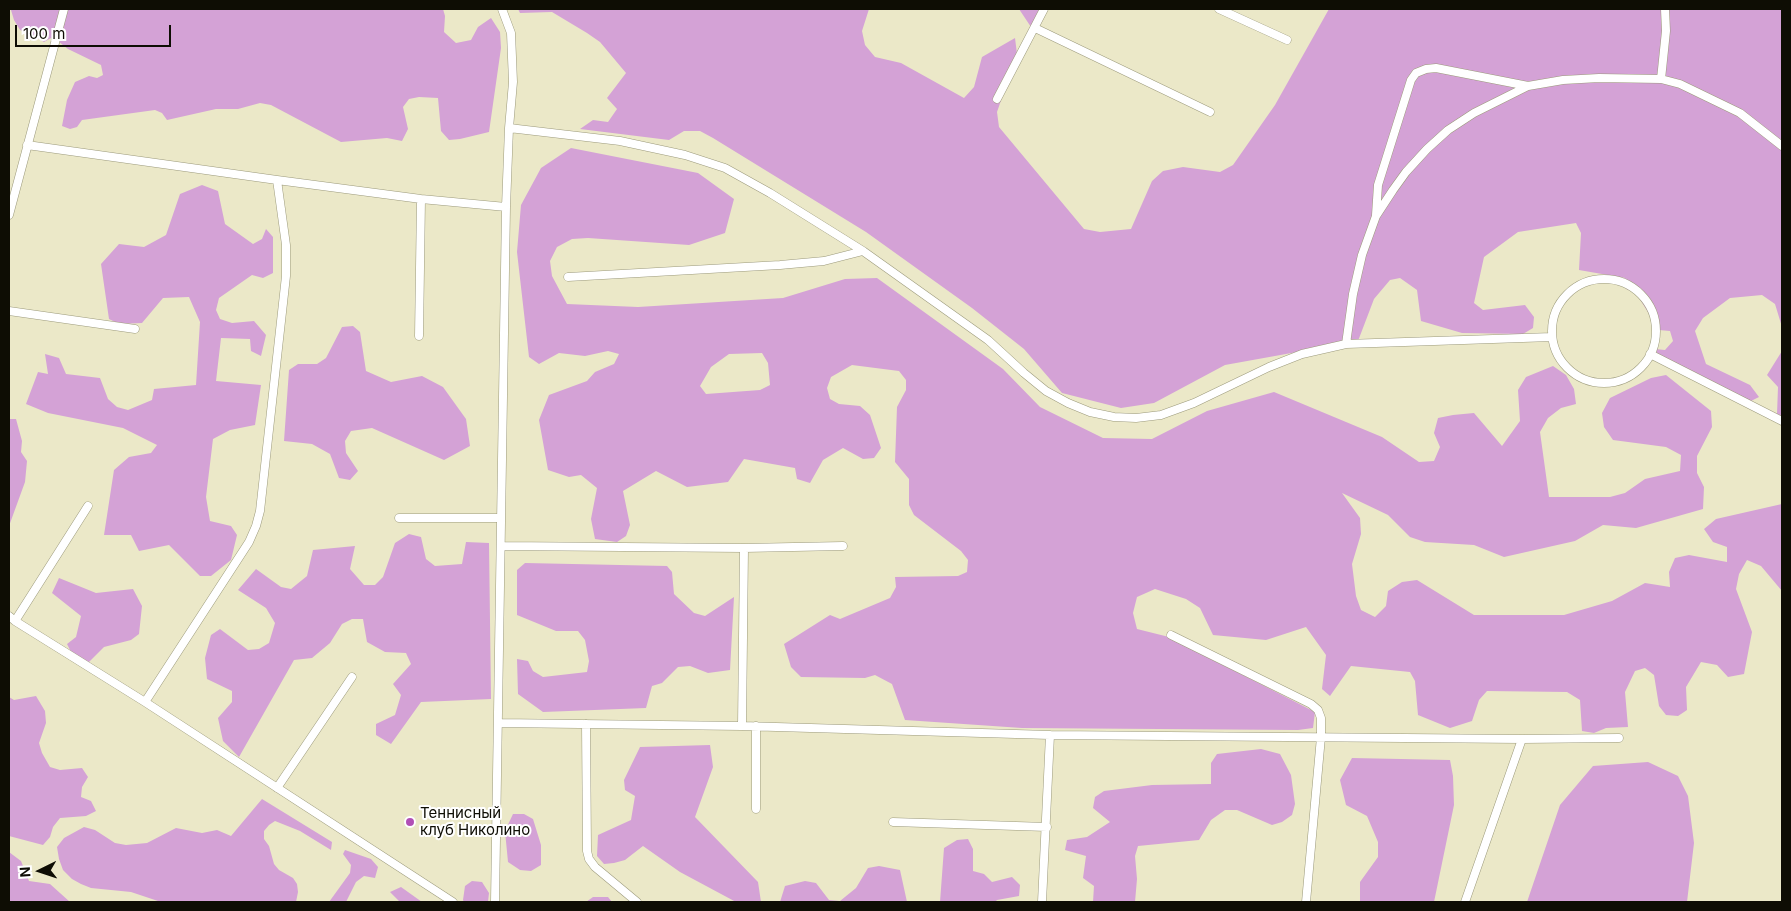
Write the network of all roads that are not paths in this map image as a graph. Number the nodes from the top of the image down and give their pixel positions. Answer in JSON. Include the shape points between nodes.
{"nodes":[{"id":1,"x":64,"y":9,"type":"edge"},
{"id":2,"x":502,"y":9,"type":"edge"},
{"id":3,"x":1044,"y":9,"type":"edge"},
{"id":4,"x":1219,"y":9,"type":"edge"},
{"id":5,"x":1664,"y":9,"type":"edge"},
{"id":6,"x":1035,"y":28,"type":"junction"},
{"id":7,"x":1287,"y":40,"type":"dead end"},
{"id":8,"x":1662,"y":79,"type":"junction"},
{"id":9,"x":1528,"y":86,"type":"junction"},
{"id":10,"x":997,"y":99,"type":"dead end"},
{"id":11,"x":1210,"y":112,"type":"dead end"},
{"id":12,"x":509,"y":128,"type":"junction"},
{"id":13,"x":27,"y":145,"type":"junction"},
{"id":14,"x":1782,"y":146,"type":"edge"},
{"id":15,"x":277,"y":180,"type":"junction"},
{"id":16,"x":421,"y":199,"type":"junction"},
{"id":17,"x":506,"y":207,"type":"junction"},
{"id":18,"x":9,"y":215,"type":"edge"},
{"id":19,"x":1376,"y":216,"type":"junction"},
{"id":20,"x":863,"y":251,"type":"junction"},
{"id":21,"x":568,"y":277,"type":"dead end"},
{"id":22,"x":9,"y":311,"type":"edge"},
{"id":23,"x":135,"y":329,"type":"dead end"},
{"id":24,"x":419,"y":336,"type":"dead end"},
{"id":25,"x":1552,"y":337,"type":"junction"},
{"id":26,"x":1346,"y":344,"type":"junction"},
{"id":27,"x":1650,"y":354,"type":"junction"},
{"id":28,"x":1782,"y":421,"type":"edge"},
{"id":29,"x":88,"y":506,"type":"dead end"},
{"id":30,"x":399,"y":518,"type":"dead end"},
{"id":31,"x":501,"y":518,"type":"junction"},
{"id":32,"x":501,"y":546,"type":"junction"},
{"id":33,"x":843,"y":546,"type":"dead end"},
{"id":34,"x":744,"y":548,"type":"junction"},
{"id":35,"x":12,"y":618,"type":"edge"},
{"id":36,"x":1171,"y":635,"type":"dead end"},
{"id":37,"x":352,"y":677,"type":"dead end"},
{"id":38,"x":145,"y":702,"type":"junction"},
{"id":39,"x":499,"y":722,"type":"junction"},
{"id":40,"x":586,"y":724,"type":"junction"},
{"id":41,"x":742,"y":726,"type":"junction"},
{"id":42,"x":756,"y":726,"type":"junction"},
{"id":43,"x":1050,"y":736,"type":"junction"},
{"id":44,"x":1321,"y":737,"type":"junction"},
{"id":45,"x":1619,"y":738,"type":"dead end"},
{"id":46,"x":1522,"y":739,"type":"junction"},
{"id":47,"x":277,"y":788,"type":"junction"},
{"id":48,"x":756,"y":809,"type":"dead end"},
{"id":49,"x":893,"y":822,"type":"dead end"},
{"id":50,"x":1047,"y":827,"type":"junction"},
{"id":51,"x":453,"y":902,"type":"edge"},
{"id":52,"x":495,"y":902,"type":"edge"},
{"id":53,"x":637,"y":902,"type":"edge"},
{"id":54,"x":1042,"y":902,"type":"edge"},
{"id":55,"x":1306,"y":902,"type":"edge"},
{"id":56,"x":1465,"y":902,"type":"edge"}],
"edges":[{"from":1,"to":13,"type":"street"},
{"from":2,"to":12,"type":"street","via":[[510,33],[513,82]]},
{"from":3,"to":6,"type":"street"},
{"from":4,"to":7,"type":"street"},
{"from":5,"to":8,"type":"street","via":[[1666,31]]},
{"from":6,"to":10,"type":"street"},
{"from":6,"to":11,"type":"street"},
{"from":8,"to":9,"type":"street","via":[[1599,78]]},
{"from":8,"to":14,"type":"street","via":[[1732,109]]},
{"from":9,"to":19,"type":"street","via":[[1448,130],[1406,172]]},
{"from":9,"to":19,"type":"street","via":[[1436,68],[1416,73],[1378,185]]},
{"from":12,"to":17,"type":"street"},
{"from":12,"to":20,"type":"street","via":[[620,141],[685,154],[770,193]]},
{"from":13,"to":15,"type":"street"},
{"from":13,"to":18,"type":"street"},
{"from":15,"to":16,"type":"street"},
{"from":15,"to":38,"type":"street","via":[[286,246],[286,276],[260,511],[249,542]]},
{"from":16,"to":17,"type":"street"},
{"from":16,"to":24,"type":"street"},
{"from":17,"to":31,"type":"street"},
{"from":19,"to":26,"type":"street","via":[[1362,255]]},
{"from":20,"to":21,"type":"street","via":[[824,261],[780,265]]},
{"from":20,"to":26,"type":"street","via":[[988,340],[1046,391],[1090,412],[1114,417],[1161,415],[1194,404],[1302,354]]},
{"from":22,"to":23,"type":"street"},
{"from":25,"to":26,"type":"street"},
{"from":25,"to":27,"type":"street","via":[[1567,368],[1581,378],[1596,382],[1628,377]]},
{"from":25,"to":27,"type":"street","via":[[1552,322],[1558,305],[1569,291],[1585,282],[1602,279],[1620,281],[1648,303],[1654,319],[1655,337]]},
{"from":27,"to":28,"type":"street"},
{"from":29,"to":35,"type":"street"},
{"from":30,"to":31,"type":"street"},
{"from":31,"to":32,"type":"street"},
{"from":32,"to":34,"type":"street"},
{"from":32,"to":39,"type":"street"},
{"from":33,"to":34,"type":"street"},
{"from":34,"to":41,"type":"street"},
{"from":35,"to":38,"type":"street"},
{"from":36,"to":44,"type":"street","via":[[1312,704],[1321,718]]},
{"from":37,"to":47,"type":"street"},
{"from":38,"to":47,"type":"street"},
{"from":39,"to":40,"type":"street"},
{"from":39,"to":52,"type":"street"},
{"from":40,"to":41,"type":"street"},
{"from":40,"to":53,"type":"street","via":[[589,859]]},
{"from":41,"to":42,"type":"street"},
{"from":42,"to":43,"type":"street"},
{"from":42,"to":48,"type":"street"},
{"from":43,"to":44,"type":"street"},
{"from":43,"to":50,"type":"street"},
{"from":44,"to":46,"type":"street"},
{"from":44,"to":55,"type":"street"},
{"from":45,"to":46,"type":"street"},
{"from":46,"to":56,"type":"street"},
{"from":47,"to":51,"type":"street"},
{"from":49,"to":50,"type":"street"},
{"from":50,"to":54,"type":"street"}]}
